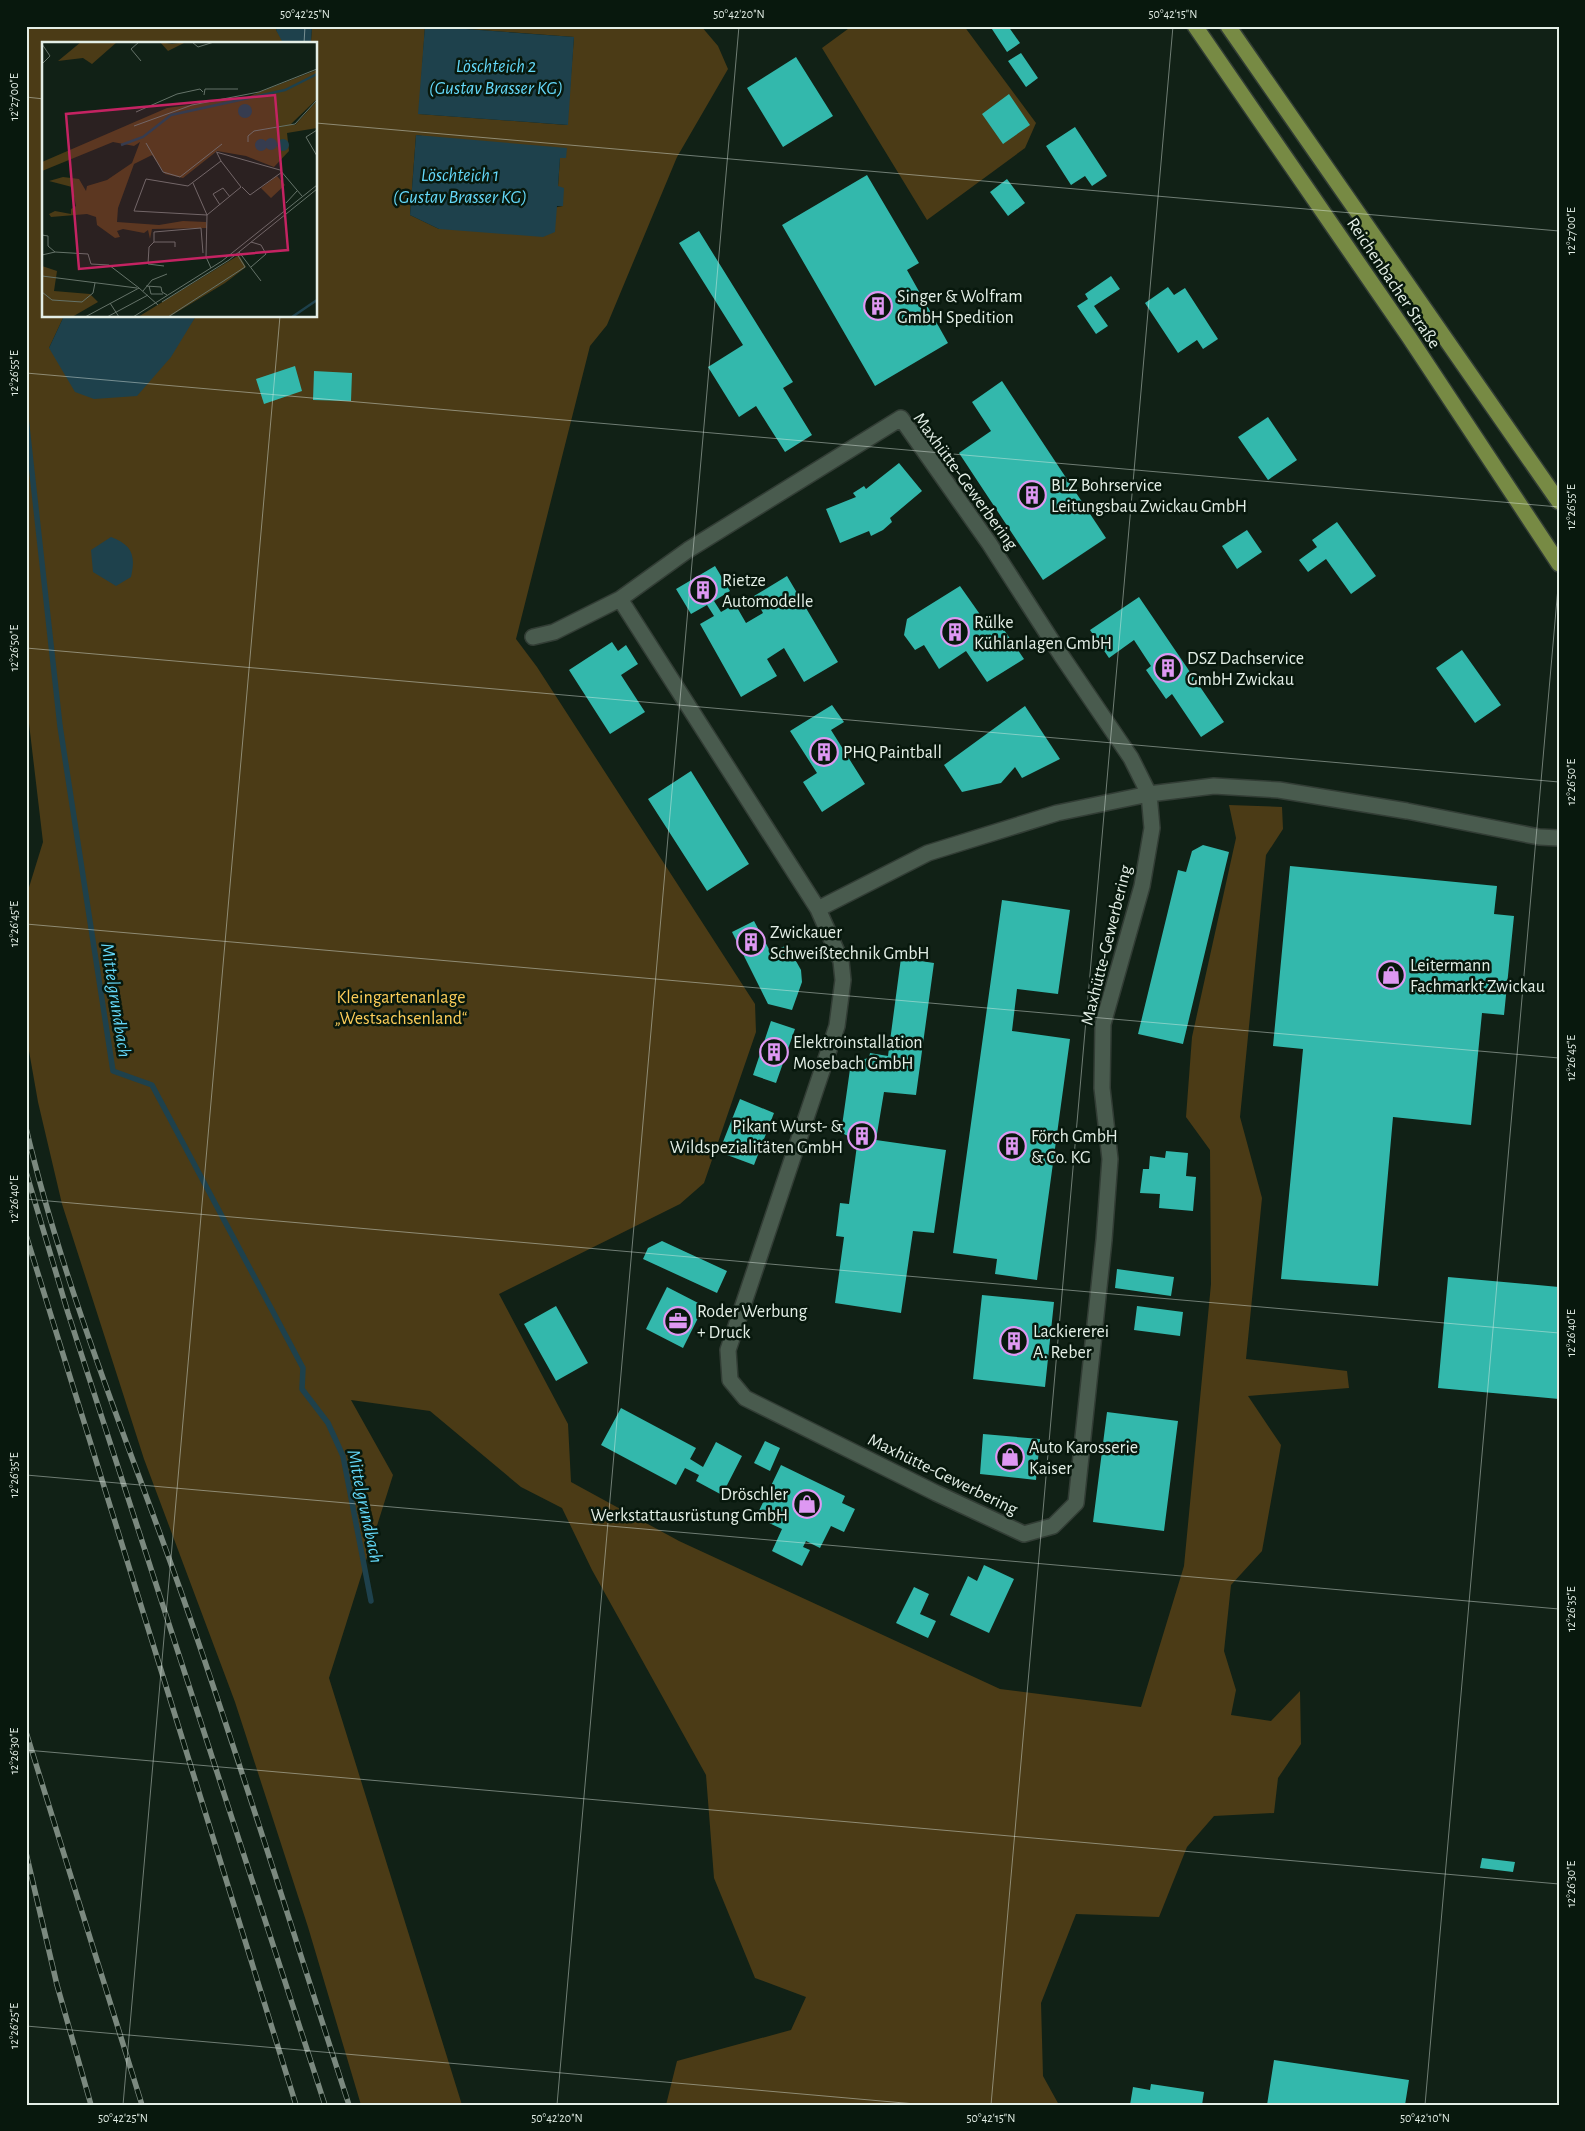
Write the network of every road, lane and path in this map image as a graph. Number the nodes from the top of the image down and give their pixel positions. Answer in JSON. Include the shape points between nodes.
{"nodes":[{"id":1,"x":1195,"y":26,"type":"edge"},
{"id":2,"x":1228,"y":26,"type":"edge"},
{"id":3,"x":1559,"y":502,"type":"edge"},
{"id":4,"x":1559,"y":564,"type":"edge"},
{"id":5,"x":620,"y":599,"type":"junction"},
{"id":6,"x":533,"y":637,"type":"dead end"},
{"id":7,"x":1149,"y":794,"type":"junction"},
{"id":8,"x":1559,"y":838,"type":"edge"},
{"id":9,"x":818,"y":909,"type":"junction"}],
"edges":[{"from":1,"to":4,"type":"main road","name":"Reichenbacher Straße","via":[[1414,345]]},
{"from":2,"to":3,"type":"main road","name":"Reichenbacher Straße"},
{"from":5,"to":6,"type":"street","name":"Maxhütte-Gewerbering","via":[[554,632]]},
{"from":5,"to":7,"type":"street","name":"Maxhütte-Gewerbering","via":[[696,545],[901,418],[989,543],[1131,758]]},
{"from":5,"to":9,"type":"street","name":"Maxhütte-Gewerbering"},
{"from":7,"to":8,"type":"street","via":[[1214,786],[1279,790]]},
{"from":7,"to":9,"type":"street","via":[[1057,813],[928,853]]},
{"from":7,"to":9,"type":"street","name":"Maxhütte-Gewerbering","via":[[1152,828],[1142,886],[1103,1024],[1102,1088],[1110,1159],[1076,1503],[1053,1526],[1024,1534],[745,1398],[730,1380],[728,1350],[837,1026],[843,980],[840,961]]}]}
